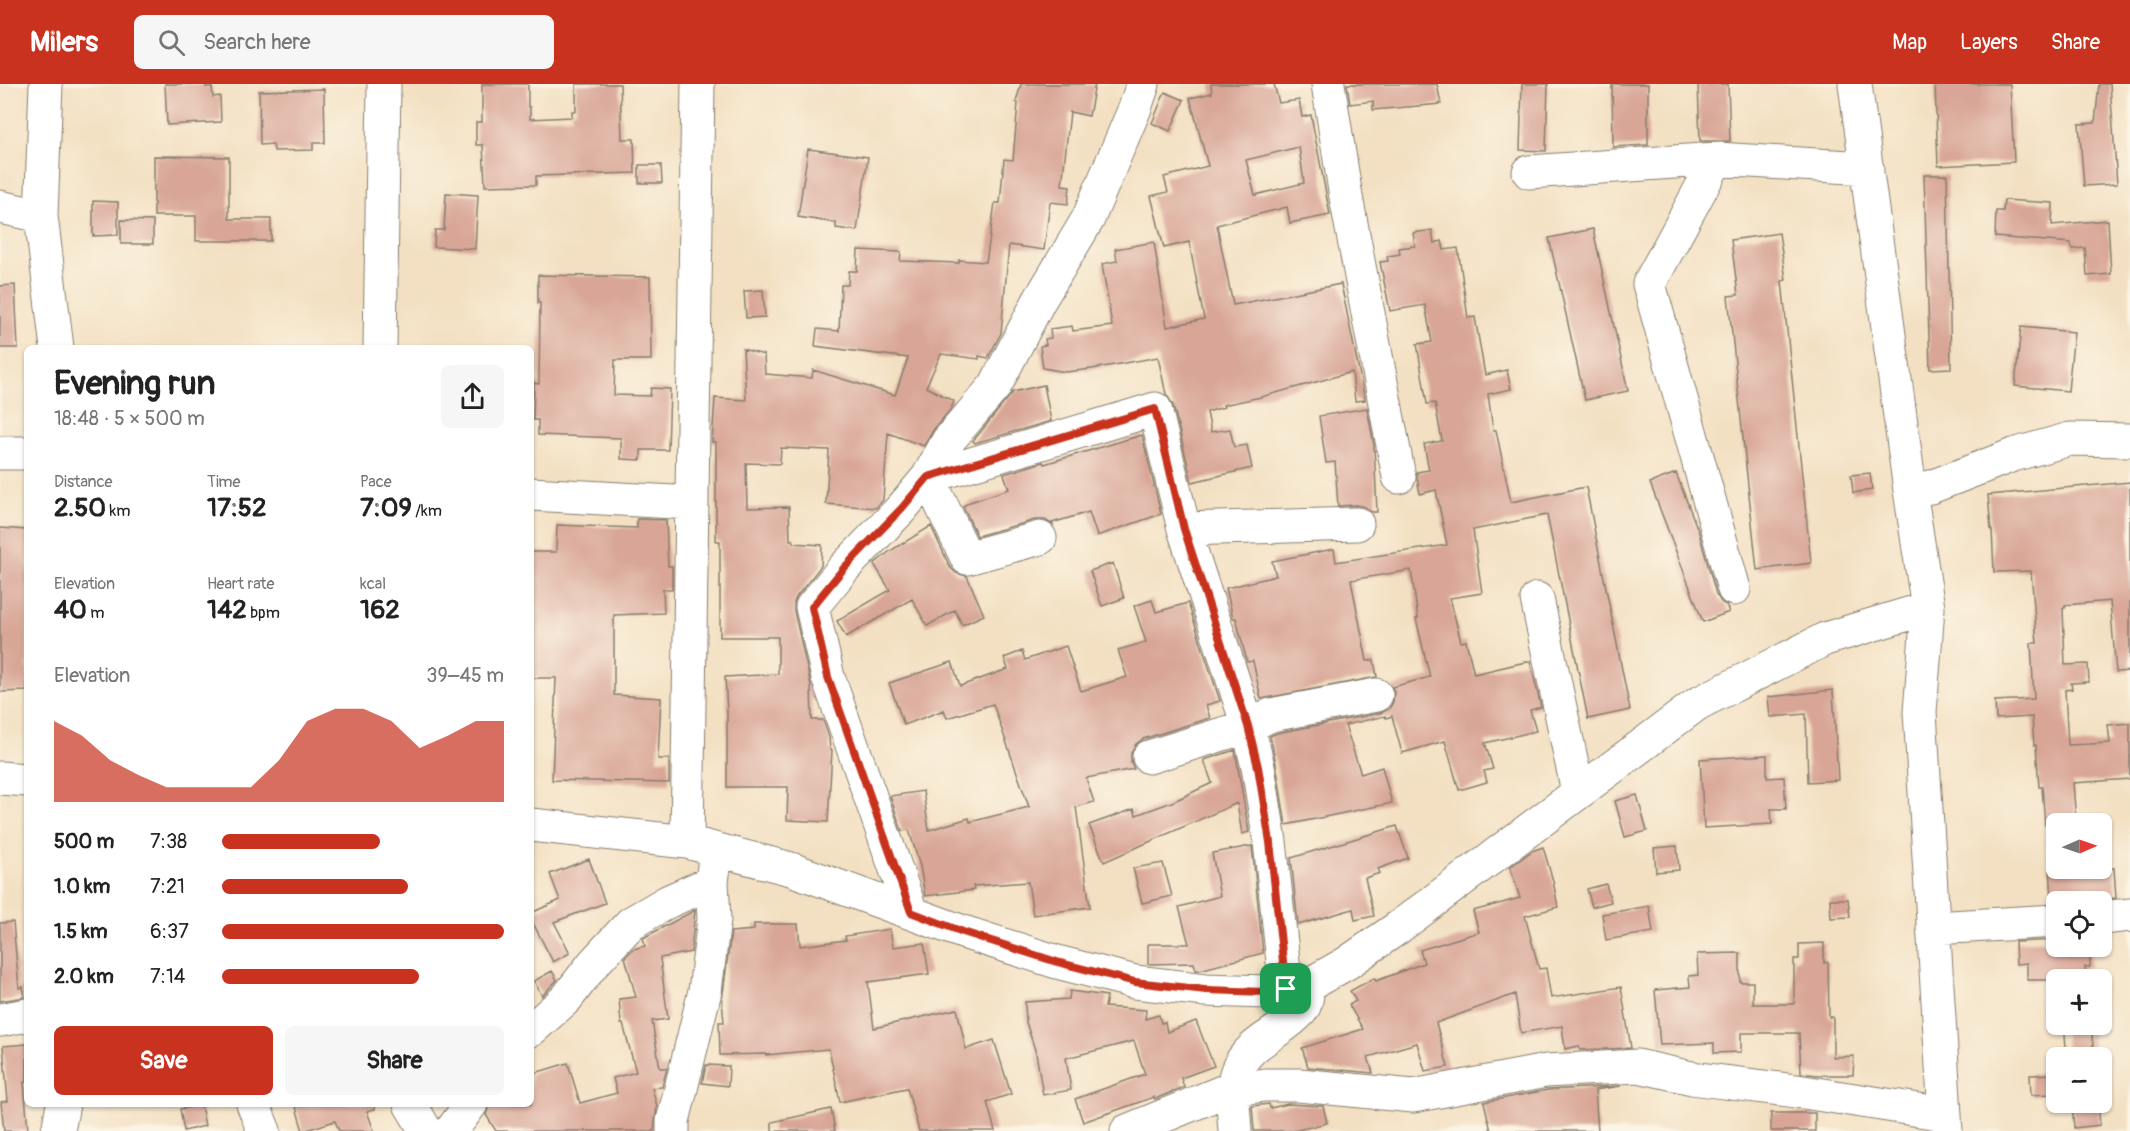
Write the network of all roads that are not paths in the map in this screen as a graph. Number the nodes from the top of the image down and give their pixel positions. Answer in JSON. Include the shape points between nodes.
{"nodes":[{"id":1,"x":45,"y":84,"type":"edge"},
{"id":2,"x":384,"y":84,"type":"edge"},
{"id":3,"x":698,"y":84,"type":"edge"},
{"id":4,"x":1143,"y":84,"type":"edge"},
{"id":5,"x":1328,"y":84,"type":"edge"},
{"id":6,"x":1855,"y":84,"type":"edge"},
{"id":7,"x":1717,"y":159,"type":"junction"},
{"id":8,"x":1867,"y":168,"type":"junction"},
{"id":9,"x":1529,"y":172,"type":"dead end"},
{"id":10,"x":0,"y":207,"type":"edge"},
{"id":11,"x":40,"y":216,"type":"junction"},
{"id":12,"x":57,"y":345,"type":"edge"},
{"id":13,"x":380,"y":345,"type":"edge"},
{"id":14,"x":2130,"y":440,"type":"edge"},
{"id":15,"x":0,"y":453,"type":"edge"},
{"id":16,"x":24,"y":453,"type":"edge"},
{"id":17,"x":928,"y":477,"type":"junction"},
{"id":18,"x":1399,"y":477,"type":"dead end"},
{"id":19,"x":1910,"y":490,"type":"junction"},
{"id":20,"x":534,"y":494,"type":"edge"},
{"id":21,"x":692,"y":503,"type":"junction"},
{"id":22,"x":1357,"y":524,"type":"dead end"},
{"id":23,"x":1184,"y":529,"type":"junction"},
{"id":24,"x":1040,"y":538,"type":"dead end"},
{"id":25,"x":1734,"y":589,"type":"dead end"},
{"id":26,"x":1537,"y":599,"type":"dead end"},
{"id":27,"x":1928,"y":608,"type":"junction"},
{"id":28,"x":1376,"y":695,"type":"dead end"},
{"id":29,"x":1248,"y":726,"type":"junction"},
{"id":30,"x":1149,"y":757,"type":"dead end"},
{"id":31,"x":0,"y":778,"type":"edge"},
{"id":32,"x":24,"y":780,"type":"edge"},
{"id":33,"x":1578,"y":792,"type":"junction"},
{"id":34,"x":534,"y":826,"type":"edge"},
{"id":35,"x":705,"y":858,"type":"junction"},
{"id":36,"x":911,"y":912,"type":"junction"},
{"id":37,"x":2130,"y":915,"type":"edge"},
{"id":38,"x":2112,"y":917,"type":"edge"},
{"id":39,"x":2046,"y":922,"type":"edge"},
{"id":40,"x":1933,"y":928,"type":"junction"},
{"id":41,"x":1297,"y":987,"type":"junction"},
{"id":42,"x":24,"y":1016,"type":"edge"},
{"id":43,"x":0,"y":1020,"type":"edge"},
{"id":44,"x":534,"y":1027,"type":"edge"},
{"id":45,"x":1233,"y":1089,"type":"junction"},
{"id":46,"x":62,"y":1107,"type":"edge"},
{"id":47,"x":254,"y":1107,"type":"edge"},
{"id":48,"x":412,"y":1107,"type":"edge"},
{"id":49,"x":469,"y":1107,"type":"edge"},
{"id":50,"x":1946,"y":1123,"type":"edge"},
{"id":51,"x":58,"y":1131,"type":"edge"},
{"id":52,"x":264,"y":1131,"type":"edge"},
{"id":53,"x":426,"y":1131,"type":"edge"},
{"id":54,"x":451,"y":1131,"type":"edge"},
{"id":55,"x":673,"y":1131,"type":"edge"},
{"id":56,"x":1127,"y":1131,"type":"edge"},
{"id":57,"x":1235,"y":1131,"type":"edge"}],
"edges":[{"from":1,"to":11,"type":"street"},
{"from":2,"to":13,"type":"street"},
{"from":3,"to":21,"type":"street"},
{"from":4,"to":17,"type":"street","via":[[1088,219],[995,386],[948,441]]},
{"from":5,"to":18,"type":"street"},
{"from":6,"to":8,"type":"street"},
{"from":7,"to":8,"type":"street"},
{"from":7,"to":9,"type":"street"},
{"from":7,"to":25,"type":"street","via":[[1649,284]]},
{"from":8,"to":19,"type":"street"},
{"from":10,"to":11,"type":"street"},
{"from":11,"to":12,"type":"street"},
{"from":14,"to":19,"type":"street","via":[[2070,439],[2013,454],[1931,487]]},
{"from":15,"to":16,"type":"street"},
{"from":17,"to":23,"type":"street","via":[[1155,409]]},
{"from":17,"to":24,"type":"street","via":[[967,558]]},
{"from":17,"to":36,"type":"street","via":[[812,607],[828,677]]},
{"from":19,"to":27,"type":"street"},
{"from":20,"to":21,"type":"street"},
{"from":21,"to":35,"type":"street"},
{"from":22,"to":23,"type":"street"},
{"from":23,"to":29,"type":"street"},
{"from":26,"to":33,"type":"street"},
{"from":27,"to":33,"type":"street","via":[[1825,639],[1697,704]]},
{"from":27,"to":40,"type":"street","via":[[1920,712]]},
{"from":28,"to":29,"type":"street","via":[[1271,715]]},
{"from":29,"to":30,"type":"street"},
{"from":29,"to":41,"type":"street"},
{"from":31,"to":32,"type":"street"},
{"from":33,"to":41,"type":"street","via":[[1399,927],[1347,963]]},
{"from":34,"to":35,"type":"street"},
{"from":35,"to":36,"type":"street","via":[[791,869]]},
{"from":35,"to":44,"type":"street","via":[[667,902],[631,923],[566,999]]},
{"from":35,"to":55,"type":"street","via":[[714,919],[705,991]]},
{"from":36,"to":41,"type":"street","via":[[1057,962],[1135,982],[1266,992]]},
{"from":37,"to":38,"type":"street"},
{"from":39,"to":40,"type":"street"},
{"from":40,"to":50,"type":"street"},
{"from":41,"to":45,"type":"street","via":[[1307,999],[1302,1010],[1245,1056]]},
{"from":42,"to":43,"type":"street"},
{"from":45,"to":50,"type":"street","via":[[1299,1085],[1413,1096],[1546,1071],[1638,1065],[1692,1078],[1797,1091]]},
{"from":45,"to":56,"type":"street"},
{"from":45,"to":57,"type":"street"},
{"from":46,"to":51,"type":"street"},
{"from":47,"to":52,"type":"street"},
{"from":48,"to":53,"type":"street"},
{"from":49,"to":54,"type":"street"}]}
